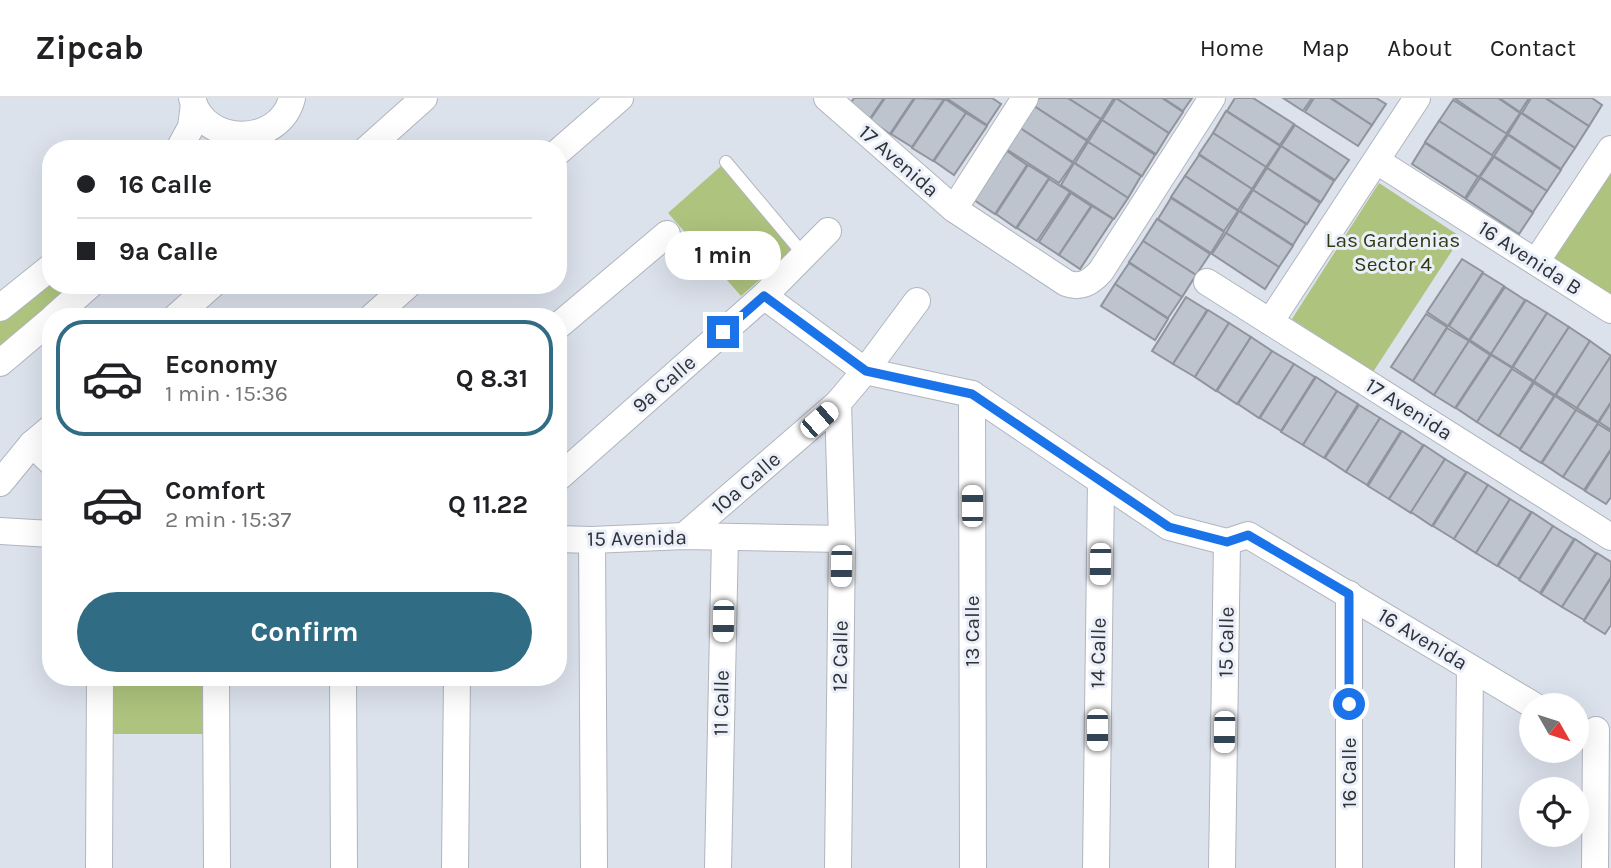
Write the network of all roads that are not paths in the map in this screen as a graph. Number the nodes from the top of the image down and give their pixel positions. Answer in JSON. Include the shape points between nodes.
{"nodes":[{"id":1,"x":425,"y":98,"type":"edge"},
{"id":2,"x":620,"y":98,"type":"edge"},
{"id":3,"x":1025,"y":98,"type":"edge"},
{"id":4,"x":1212,"y":98,"type":"edge"},
{"id":5,"x":1417,"y":98,"type":"edge"},
{"id":6,"x":293,"y":100,"type":"edge"},
{"id":7,"x":833,"y":100,"type":"edge"},
{"id":8,"x":193,"y":101,"type":"edge"},
{"id":9,"x":267,"y":130,"type":"junction"},
{"id":10,"x":184,"y":140,"type":"edge"},
{"id":11,"x":255,"y":140,"type":"edge"},
{"id":12,"x":377,"y":140,"type":"edge"},
{"id":13,"x":567,"y":144,"type":"edge"},
{"id":14,"x":1611,"y":149,"type":"edge"},
{"id":15,"x":1377,"y":161,"type":"junction"},
{"id":16,"x":726,"y":162,"type":"dead end"},
{"id":17,"x":954,"y":209,"type":"junction"},
{"id":18,"x":828,"y":231,"type":"dead end"},
{"id":19,"x":667,"y":234,"type":"dead end"},
{"id":20,"x":804,"y":256,"type":"junction"},
{"id":21,"x":1536,"y":262,"type":"junction"},
{"id":22,"x":42,"y":274,"type":"edge"},
{"id":23,"x":1207,"y":282,"type":"dead end"},
{"id":24,"x":80,"y":294,"type":"edge"},
{"id":25,"x":202,"y":294,"type":"edge"},
{"id":26,"x":398,"y":294,"type":"edge"},
{"id":27,"x":764,"y":296,"type":"junction"},
{"id":28,"x":916,"y":301,"type":"dead end"},
{"id":29,"x":0,"y":308,"type":"edge"},
{"id":30,"x":64,"y":308,"type":"edge"},
{"id":31,"x":186,"y":308,"type":"edge"},
{"id":32,"x":382,"y":308,"type":"edge"},
{"id":33,"x":1611,"y":310,"type":"edge"},
{"id":34,"x":567,"y":318,"type":"edge"},
{"id":35,"x":1270,"y":322,"type":"junction"},
{"id":36,"x":42,"y":327,"type":"edge"},
{"id":37,"x":0,"y":363,"type":"edge"},
{"id":38,"x":866,"y":371,"type":"junction"},
{"id":39,"x":972,"y":394,"type":"junction"},
{"id":40,"x":838,"y":403,"type":"junction"},
{"id":41,"x":42,"y":448,"type":"edge"},
{"id":42,"x":567,"y":470,"type":"edge"},
{"id":43,"x":1101,"y":481,"type":"junction"},
{"id":44,"x":0,"y":483,"type":"edge"},
{"id":45,"x":0,"y":531,"type":"edge"},
{"id":46,"x":42,"y":533,"type":"edge"},
{"id":47,"x":684,"y":537,"type":"junction"},
{"id":48,"x":1611,"y":537,"type":"edge"},
{"id":49,"x":724,"y":538,"type":"junction"},
{"id":50,"x":567,"y":539,"type":"edge"},
{"id":51,"x":842,"y":539,"type":"junction"},
{"id":52,"x":592,"y":540,"type":"junction"},
{"id":53,"x":1227,"y":542,"type":"junction"},
{"id":54,"x":1349,"y":594,"type":"junction"},
{"id":55,"x":1470,"y":668,"type":"junction"},
{"id":56,"x":100,"y":686,"type":"edge"},
{"id":57,"x":216,"y":686,"type":"edge"},
{"id":58,"x":343,"y":686,"type":"edge"},
{"id":59,"x":457,"y":686,"type":"edge"},
{"id":60,"x":1519,"y":697,"type":"edge"},
{"id":61,"x":1594,"y":731,"type":"edge"},
{"id":62,"x":99,"y":868,"type":"edge"},
{"id":63,"x":217,"y":868,"type":"edge"},
{"id":64,"x":344,"y":868,"type":"edge"},
{"id":65,"x":455,"y":868,"type":"edge"},
{"id":66,"x":594,"y":868,"type":"edge"},
{"id":67,"x":718,"y":868,"type":"edge"},
{"id":68,"x":838,"y":868,"type":"edge"},
{"id":69,"x":973,"y":868,"type":"edge"},
{"id":70,"x":1096,"y":868,"type":"edge"},
{"id":71,"x":1222,"y":868,"type":"edge"},
{"id":72,"x":1349,"y":868,"type":"edge"},
{"id":73,"x":1468,"y":868,"type":"edge"},
{"id":74,"x":1595,"y":868,"type":"edge"}],
"edges":[{"from":1,"to":12,"type":"street"},
{"from":2,"to":13,"type":"street"},
{"from":3,"to":17,"type":"street"},
{"from":4,"to":17,"type":"street","name":"17 Avenida","via":[[1110,258],[1082,285],[1071,285]]},
{"from":5,"to":15,"type":"street"},
{"from":6,"to":9,"type":"street"},
{"from":7,"to":17,"type":"street","name":"17 Avenida"},
{"from":8,"to":9,"type":"street","via":[[203,119],[217,129],[233,135]]},
{"from":8,"to":10,"type":"street","via":[[191,127]]},
{"from":9,"to":11,"type":"street"},
{"from":14,"to":21,"type":"street"},
{"from":15,"to":21,"type":"street","name":"16 Avenida B"},
{"from":15,"to":35,"type":"street"},
{"from":16,"to":20,"type":"lane"},
{"from":18,"to":20,"type":"street","name":"9a Calle"},
{"from":19,"to":34,"type":"street"},
{"from":20,"to":27,"type":"street","name":"9a Calle"},
{"from":21,"to":33,"type":"street","name":"16 Avenida B"},
{"from":22,"to":29,"type":"street"},
{"from":23,"to":35,"type":"street","name":"17 Avenida"},
{"from":24,"to":30,"type":"street"},
{"from":25,"to":31,"type":"street"},
{"from":26,"to":32,"type":"street"},
{"from":27,"to":38,"type":"street","name":"16 Avenida"},
{"from":27,"to":42,"type":"street","name":"9a Calle"},
{"from":28,"to":38,"type":"street","name":"10a Calle"},
{"from":35,"to":48,"type":"street","name":"17 Avenida"},
{"from":36,"to":37,"type":"street"},
{"from":38,"to":39,"type":"street","name":"16 Avenida"},
{"from":38,"to":40,"type":"street","name":"10a Calle"},
{"from":39,"to":43,"type":"street","name":"16 Avenida"},
{"from":39,"to":69,"type":"street","name":"13 Calle"},
{"from":40,"to":47,"type":"street","name":"10a Calle"},
{"from":40,"to":51,"type":"street","name":"12 Calle"},
{"from":41,"to":44,"type":"street"},
{"from":43,"to":53,"type":"street","name":"16 Avenida","via":[[1169,527]]},
{"from":43,"to":70,"type":"street","name":"14 Calle"},
{"from":45,"to":46,"type":"street"},
{"from":47,"to":49,"type":"street","name":"15 Avenida"},
{"from":47,"to":52,"type":"street","name":"15 Avenida"},
{"from":49,"to":51,"type":"street","name":"15 Avenida"},
{"from":49,"to":67,"type":"street","name":"11 Calle"},
{"from":50,"to":52,"type":"street","name":"15 Avenida"},
{"from":51,"to":68,"type":"street","name":"12 Calle"},
{"from":52,"to":66,"type":"street"},
{"from":53,"to":54,"type":"street","name":"16 Avenida","via":[[1248,535]]},
{"from":53,"to":71,"type":"street","name":"15 Calle"},
{"from":54,"to":55,"type":"street","name":"16 Avenida"},
{"from":54,"to":72,"type":"street","name":"16 Calle"},
{"from":55,"to":60,"type":"street","name":"16 Avenida"},
{"from":55,"to":73,"type":"street"},
{"from":56,"to":62,"type":"street"},
{"from":57,"to":63,"type":"street"},
{"from":58,"to":64,"type":"street"},
{"from":59,"to":65,"type":"street"},
{"from":61,"to":74,"type":"street"}]}
